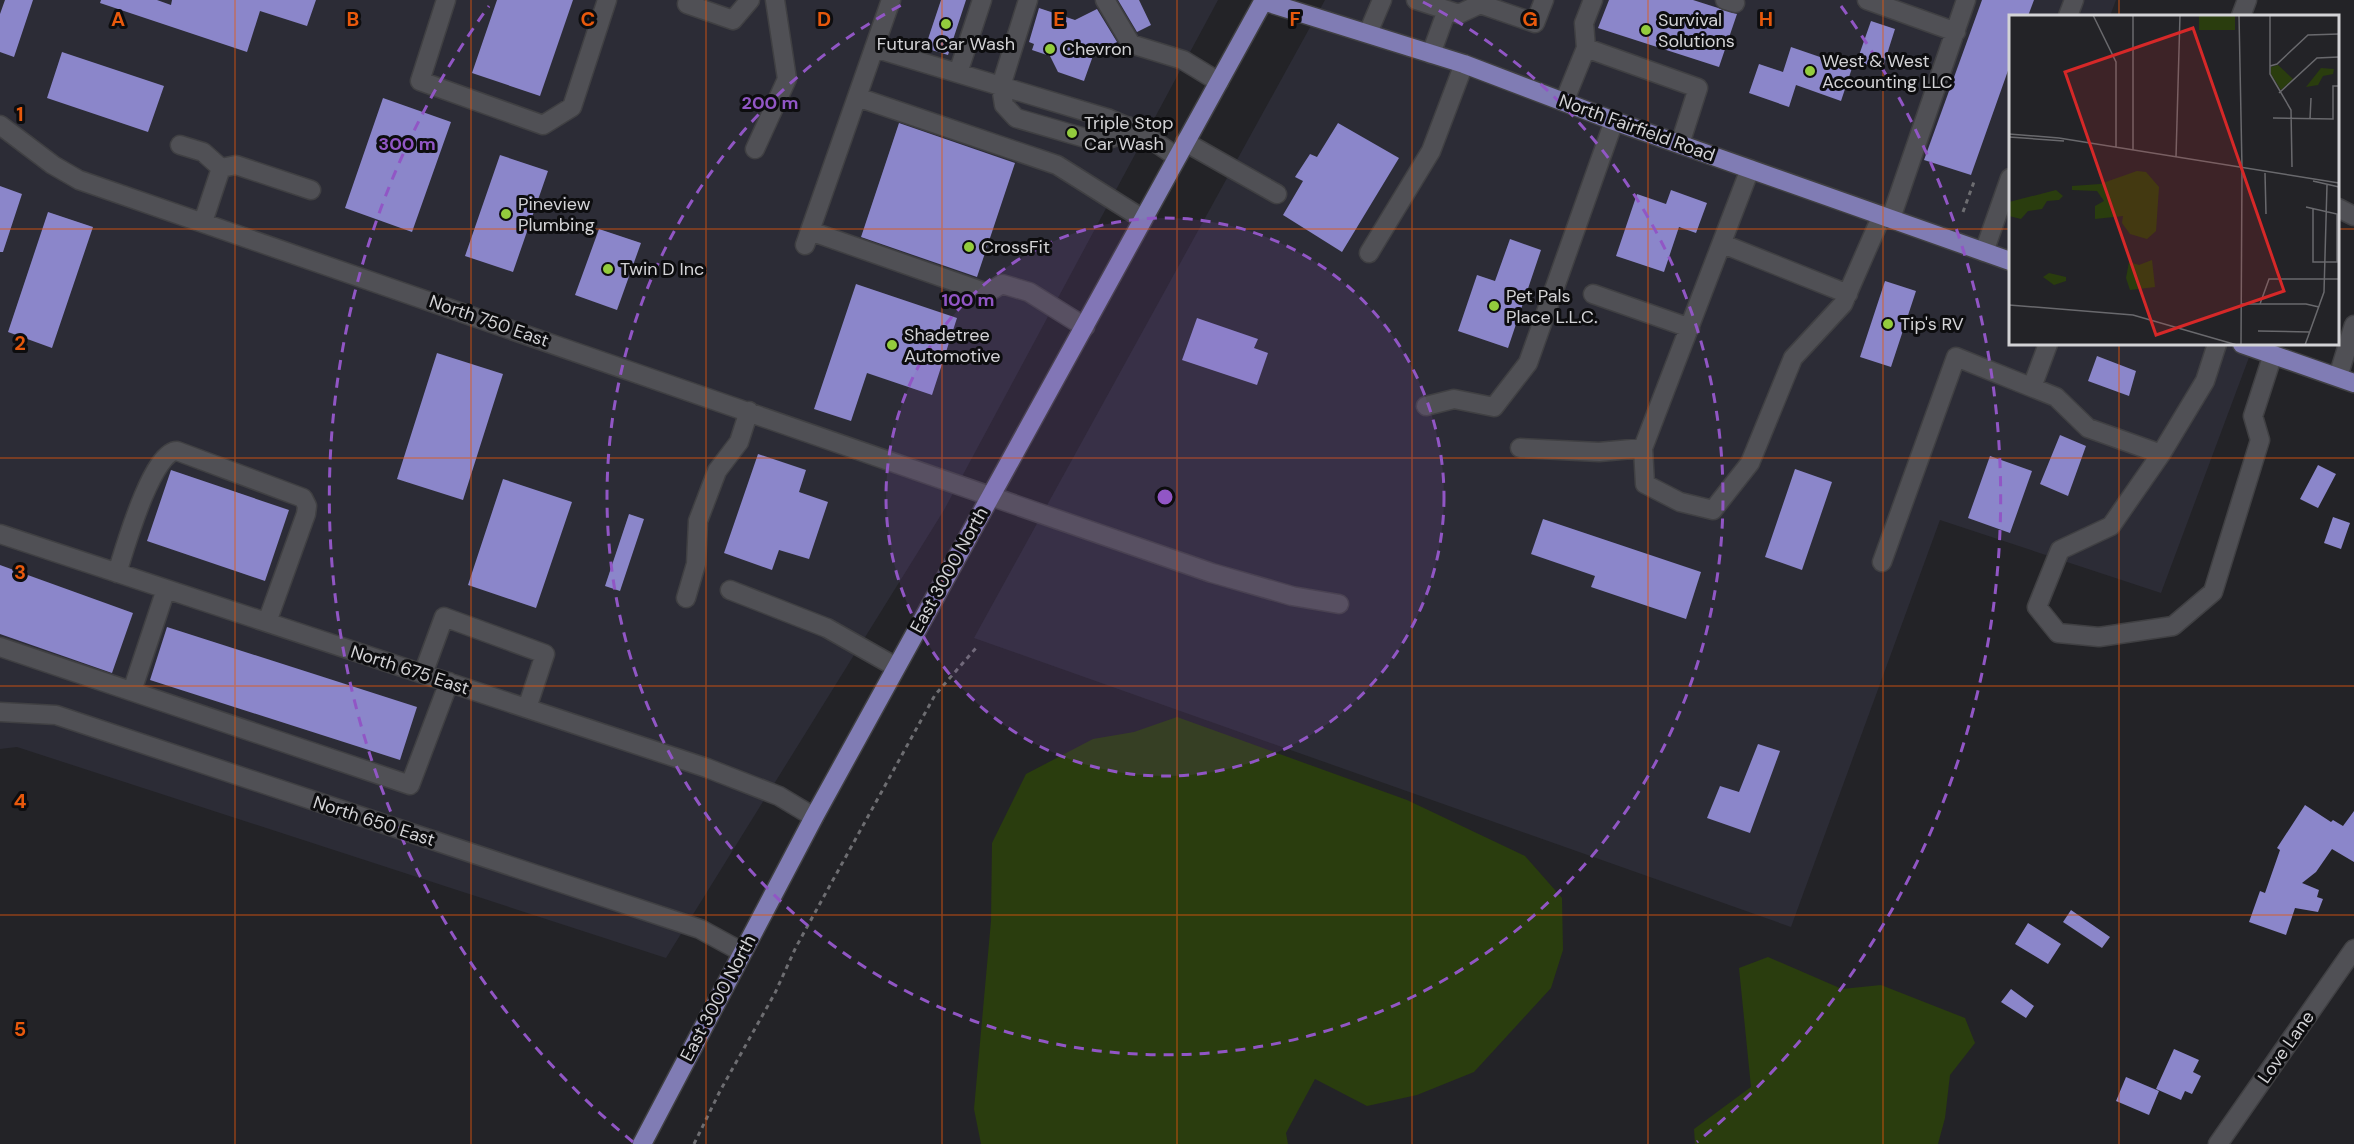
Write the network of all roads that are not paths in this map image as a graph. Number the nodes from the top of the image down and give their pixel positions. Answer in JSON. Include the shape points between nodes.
{"nodes":[{"id":1,"x":446,"y":0,"type":"edge"},
{"id":2,"x":607,"y":0,"type":"edge"},
{"id":3,"x":688,"y":0,"type":"edge"},
{"id":4,"x":750,"y":0,"type":"edge"},
{"id":5,"x":775,"y":0,"type":"edge"},
{"id":6,"x":891,"y":0,"type":"edge"},
{"id":7,"x":982,"y":0,"type":"edge"},
{"id":8,"x":1028,"y":0,"type":"edge"},
{"id":9,"x":1105,"y":0,"type":"edge"},
{"id":10,"x":1263,"y":0,"type":"edge"},
{"id":11,"x":1382,"y":0,"type":"edge"},
{"id":12,"x":1416,"y":0,"type":"edge"},
{"id":13,"x":1544,"y":0,"type":"edge"},
{"id":14,"x":1593,"y":0,"type":"edge"},
{"id":15,"x":1867,"y":0,"type":"edge"},
{"id":16,"x":1966,"y":0,"type":"edge"},
{"id":17,"x":2074,"y":0,"type":"edge"},
{"id":18,"x":2247,"y":0,"type":"edge"},
{"id":19,"x":1447,"y":10,"type":"junction"},
{"id":20,"x":2068,"y":15,"type":"edge"},
{"id":21,"x":2241,"y":15,"type":"edge"},
{"id":22,"x":1956,"y":32,"type":"junction"},
{"id":23,"x":1368,"y":33,"type":"junction"},
{"id":24,"x":874,"y":48,"type":"junction"},
{"id":25,"x":1586,"y":48,"type":"junction"},
{"id":26,"x":1431,"y":54,"type":"junction"},
{"id":27,"x":1464,"y":64,"type":"junction"},
{"id":28,"x":958,"y":73,"type":"junction"},
{"id":29,"x":1219,"y":82,"type":"junction"},
{"id":30,"x":1001,"y":86,"type":"junction"},
{"id":31,"x":856,"y":97,"type":"junction"},
{"id":32,"x":1564,"y":102,"type":"junction"},
{"id":33,"x":1614,"y":121,"type":"junction"},
{"id":34,"x":0,"y":125,"type":"edge"},
{"id":35,"x":1127,"y":126,"type":"junction"},
{"id":36,"x":1680,"y":144,"type":"junction"},
{"id":37,"x":180,"y":145,"type":"dead end"},
{"id":38,"x":755,"y":149,"type":"dead end"},
{"id":39,"x":1181,"y":150,"type":"junction"},
{"id":40,"x":221,"y":168,"type":"junction"},
{"id":41,"x":1750,"y":169,"type":"junction"},
{"id":42,"x":2009,"y":181,"type":"edge"},
{"id":43,"x":311,"y":190,"type":"dead end"},
{"id":44,"x":1277,"y":194,"type":"dead end"},
{"id":45,"x":2339,"y":209,"type":"edge"},
{"id":46,"x":2354,"y":216,"type":"edge"},
{"id":47,"x":1887,"y":217,"type":"junction"},
{"id":48,"x":1143,"y":219,"type":"junction"},
{"id":49,"x":203,"y":222,"type":"junction"},
{"id":50,"x":1723,"y":244,"type":"junction"},
{"id":51,"x":1984,"y":252,"type":"junction"},
{"id":52,"x":1369,"y":253,"type":"dead end"},
{"id":53,"x":2009,"y":261,"type":"edge"},
{"id":54,"x":1593,"y":294,"type":"dead end"},
{"id":55,"x":1848,"y":294,"type":"junction"},
{"id":56,"x":2354,"y":325,"type":"edge"},
{"id":57,"x":1085,"y":327,"type":"junction"},
{"id":58,"x":1690,"y":328,"type":"junction"},
{"id":59,"x":2048,"y":345,"type":"edge"},
{"id":60,"x":2217,"y":345,"type":"edge"},
{"id":61,"x":2245,"y":345,"type":"edge"},
{"id":62,"x":2273,"y":354,"type":"junction"},
{"id":63,"x":2346,"y":380,"type":"edge"},
{"id":64,"x":2032,"y":387,"type":"junction"},
{"id":65,"x":1426,"y":406,"type":"dead end"},
{"id":66,"x":749,"y":411,"type":"junction"},
{"id":67,"x":1520,"y":448,"type":"dead end"},
{"id":68,"x":1643,"y":448,"type":"junction"},
{"id":69,"x":2161,"y":454,"type":"junction"},
{"id":70,"x":989,"y":496,"type":"junction"},
{"id":71,"x":0,"y":534,"type":"edge"},
{"id":72,"x":1882,"y":562,"type":"dead end"},
{"id":73,"x":117,"y":573,"type":"junction"},
{"id":74,"x":166,"y":589,"type":"junction"},
{"id":75,"x":730,"y":590,"type":"dead end"},
{"id":76,"x":686,"y":598,"type":"dead end"},
{"id":77,"x":1339,"y":604,"type":"dead end"},
{"id":78,"x":267,"y":622,"type":"junction"},
{"id":79,"x":0,"y":647,"type":"edge"},
{"id":80,"x":896,"y":667,"type":"junction"},
{"id":81,"x":423,"y":674,"type":"junction"},
{"id":82,"x":449,"y":682,"type":"junction"},
{"id":83,"x":132,"y":691,"type":"junction"},
{"id":84,"x":527,"y":708,"type":"junction"},
{"id":85,"x":0,"y":712,"type":"edge"},
{"id":86,"x":814,"y":817,"type":"junction"},
{"id":87,"x":2354,"y":949,"type":"edge"},
{"id":88,"x":742,"y":952,"type":"junction"},
{"id":89,"x":642,"y":1144,"type":"edge"},
{"id":90,"x":2218,"y":1144,"type":"edge"}],
"edges":[{"from":1,"to":2,"type":"street","via":[[420,81],[543,124],[572,107]]},
{"from":3,"to":4,"type":"street","via":[[687,4],[733,20]]},
{"from":5,"to":38,"type":"street","via":[[787,79]]},
{"from":6,"to":24,"type":"street"},
{"from":7,"to":28,"type":"street"},
{"from":8,"to":30,"type":"street"},
{"from":9,"to":29,"type":"street","via":[[1131,44],[1183,60]]},
{"from":10,"to":23,"type":"main road","name":"North Fairfield Road"},
{"from":10,"to":29,"type":"main road","name":"East 3000 North"},
{"from":11,"to":23,"type":"street"},
{"from":12,"to":19,"type":"street"},
{"from":13,"to":19,"type":"street","via":[[1535,23],[1480,4],[1459,14]]},
{"from":14,"to":25,"type":"street","via":[[1584,23]]},
{"from":15,"to":22,"type":"street"},
{"from":16,"to":22,"type":"street"},
{"from":17,"to":20,"type":"street"},
{"from":18,"to":21,"type":"street"},
{"from":19,"to":26,"type":"street"},
{"from":22,"to":47,"type":"street"},
{"from":23,"to":26,"type":"main road","name":"North Fairfield Road"},
{"from":24,"to":28,"type":"street"},
{"from":24,"to":31,"type":"street"},
{"from":25,"to":32,"type":"street"},
{"from":25,"to":36,"type":"street","via":[[1698,88]]},
{"from":26,"to":27,"type":"main road","name":"North Fairfield Road"},
{"from":27,"to":32,"type":"main road","name":"North Fairfield Road"},
{"from":27,"to":52,"type":"street","via":[[1431,151]]},
{"from":28,"to":30,"type":"street"},
{"from":29,"to":39,"type":"main road","name":"East 3000 North"},
{"from":30,"to":35,"type":"street"},
{"from":30,"to":35,"type":"street","via":[[1004,105],[1016,118],[1099,142],[1114,137]]},
{"from":31,"to":48,"type":"street","via":[[1057,165]]},
{"from":31,"to":57,"type":"street","via":[[807,238],[987,292],[1002,284],[1029,292]]},
{"from":32,"to":33,"type":"main road","name":"North Fairfield Road"},
{"from":33,"to":36,"type":"main road","name":"North Fairfield Road"},
{"from":33,"to":65,"type":"street","via":[[1528,363],[1494,407],[1454,399]]},
{"from":34,"to":49,"type":"street","name":"North 750 East","via":[[79,180]]},
{"from":35,"to":39,"type":"street"},
{"from":36,"to":41,"type":"main road","name":"North Fairfield Road"},
{"from":37,"to":40,"type":"street","via":[[203,152]]},
{"from":39,"to":44,"type":"street"},
{"from":39,"to":48,"type":"main road","name":"East 3000 North"},
{"from":40,"to":43,"type":"street","via":[[236,165]]},
{"from":40,"to":49,"type":"street"},
{"from":41,"to":47,"type":"main road","name":"North Fairfield Road"},
{"from":41,"to":50,"type":"street"},
{"from":42,"to":51,"type":"street"},
{"from":45,"to":46,"type":"street"},
{"from":47,"to":51,"type":"main road","name":"North Fairfield Road"},
{"from":47,"to":55,"type":"street"},
{"from":48,"to":57,"type":"main road","name":"East 3000 North"},
{"from":49,"to":66,"type":"street","name":"North 750 East"},
{"from":50,"to":55,"type":"street"},
{"from":50,"to":58,"type":"street"},
{"from":51,"to":53,"type":"main road","name":"North Fairfield Road"},
{"from":54,"to":58,"type":"street"},
{"from":55,"to":68,"type":"street","via":[[1793,358],[1750,463],[1713,510],[1680,502],[1645,484]]},
{"from":56,"to":63,"type":"street"},
{"from":57,"to":70,"type":"main road","name":"East 3000 North"},
{"from":58,"to":68,"type":"street"},
{"from":59,"to":64,"type":"street"},
{"from":60,"to":69,"type":"street","via":[[2205,381]]},
{"from":61,"to":62,"type":"main road"},
{"from":62,"to":63,"type":"main road"},
{"from":62,"to":69,"type":"street","via":[[2253,416],[2260,440],[2213,592],[2173,626],[2099,636],[2058,633],[2037,607],[2060,550],[2111,526]]},
{"from":64,"to":69,"type":"street","via":[[2056,397],[2088,428]]},
{"from":64,"to":72,"type":"street","via":[[1956,357]]},
{"from":66,"to":70,"type":"street","name":"North 750 East"},
{"from":66,"to":76,"type":"street","via":[[739,442],[717,471],[698,521],[696,564]]},
{"from":67,"to":68,"type":"street","via":[[1599,452]]},
{"from":70,"to":77,"type":"street","name":"North 750 East","via":[[1212,573],[1292,596]]},
{"from":70,"to":80,"type":"main road","name":"East 3000 North"},
{"from":71,"to":73,"type":"street","name":"North 675 East"},
{"from":73,"to":74,"type":"street","name":"North 675 East"},
{"from":73,"to":78,"type":"street","via":[[130,529],[158,466],[177,451],[303,498],[306,514]]},
{"from":74,"to":78,"type":"street","name":"North 675 East"},
{"from":74,"to":83,"type":"street"},
{"from":75,"to":80,"type":"street","via":[[827,628]]},
{"from":78,"to":81,"type":"street","name":"North 675 East"},
{"from":79,"to":83,"type":"street"},
{"from":80,"to":86,"type":"main road","name":"East 3000 North"},
{"from":81,"to":82,"type":"street","name":"North 675 East"},
{"from":81,"to":84,"type":"street","via":[[444,616],[545,654]]},
{"from":82,"to":83,"type":"street","via":[[411,785]]},
{"from":82,"to":84,"type":"street","name":"North 675 East"},
{"from":84,"to":86,"type":"street","name":"North 675 East","via":[[707,768],[779,796]]},
{"from":85,"to":88,"type":"street","name":"North 650 East","via":[[56,715],[700,929]]},
{"from":86,"to":88,"type":"main road","name":"East 3000 North"},
{"from":87,"to":90,"type":"street","name":"Love Lane"},
{"from":88,"to":89,"type":"main road","name":"East 3000 North"}]}
